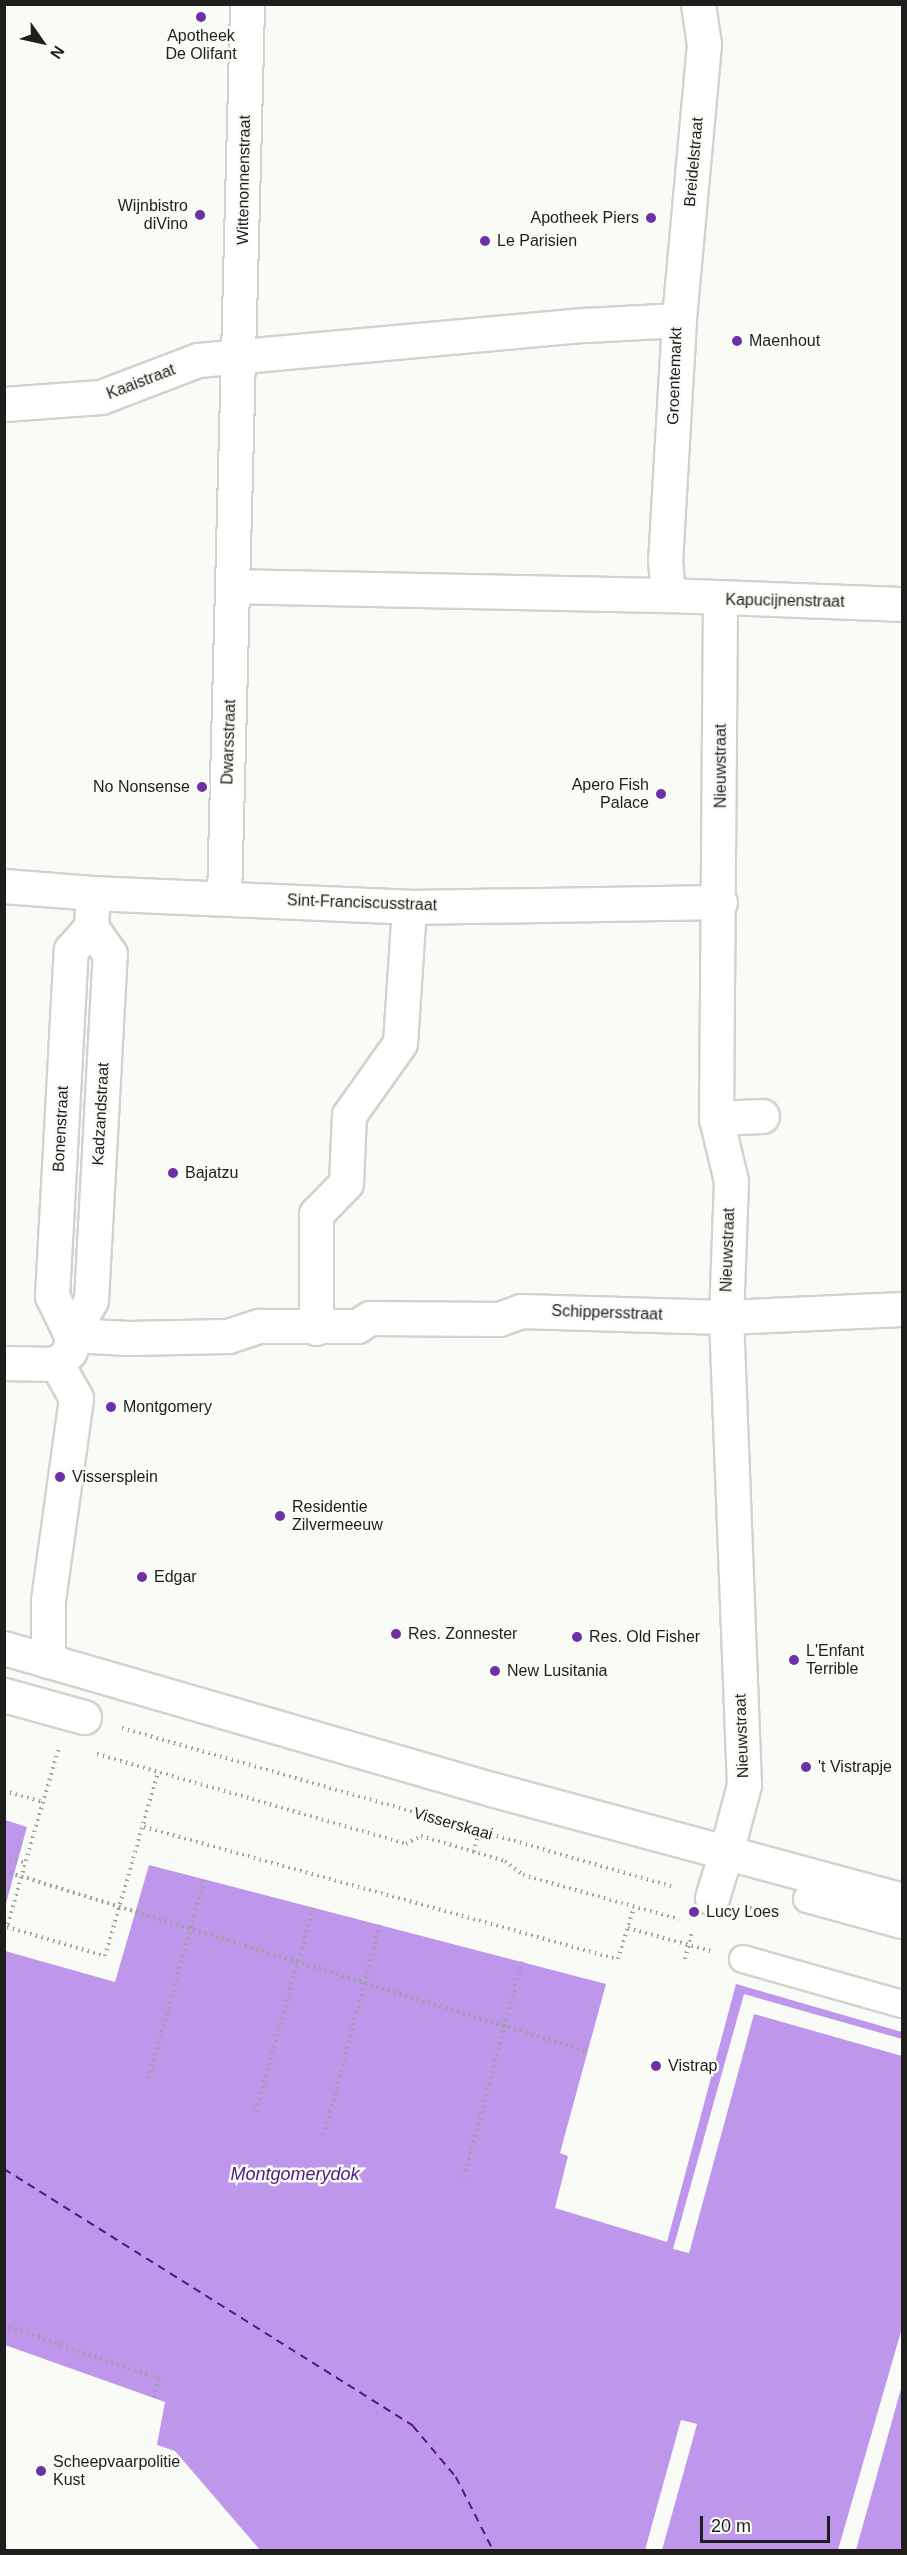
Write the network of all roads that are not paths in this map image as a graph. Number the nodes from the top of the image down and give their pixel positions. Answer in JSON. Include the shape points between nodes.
{"nodes":[{"id":1,"x":247,"y":4,"type":"edge"},
{"id":2,"x":698,"y":4,"type":"edge"},
{"id":3,"x":679,"y":320,"type":"junction"},
{"id":4,"x":240,"y":355,"type":"junction"},
{"id":5,"x":4,"y":404,"type":"edge"},
{"id":6,"x":233,"y":586,"type":"junction"},
{"id":7,"x":668,"y":595,"type":"junction"},
{"id":8,"x":720,"y":600,"type":"junction"},
{"id":9,"x":903,"y":604,"type":"edge"},
{"id":10,"x":4,"y":886,"type":"edge"},
{"id":11,"x":92,"y":893,"type":"junction"},
{"id":12,"x":224,"y":897,"type":"junction"},
{"id":13,"x":720,"y":902,"type":"junction"},
{"id":14,"x":409,"y":907,"type":"junction"},
{"id":15,"x":762,"y":1116,"type":"dead end"},
{"id":16,"x":716,"y":1118,"type":"junction"},
{"id":17,"x":903,"y":1309,"type":"edge"},
{"id":18,"x":726,"y":1317,"type":"junction"},
{"id":19,"x":316,"y":1328,"type":"junction"},
{"id":20,"x":64,"y":1350,"type":"junction"},
{"id":21,"x":4,"y":1363,"type":"edge"},
{"id":22,"x":4,"y":1648,"type":"edge"},
{"id":23,"x":48,"y":1660,"type":"junction"},
{"id":24,"x":4,"y":1695,"type":"edge"},
{"id":25,"x":84,"y":1717,"type":"road end"},
{"id":26,"x":726,"y":1852,"type":"junction"},
{"id":27,"x":807,"y":1899,"type":"dead end"},
{"id":28,"x":903,"y":1900,"type":"edge"},
{"id":29,"x":703,"y":1910,"type":"road end"},
{"id":30,"x":903,"y":1925,"type":"edge"},
{"id":31,"x":743,"y":1959,"type":"road end"},
{"id":32,"x":903,"y":2004,"type":"edge"}],
"edges":[{"from":1,"to":4,"type":"street","name":"Wittenonnenstraat"},
{"from":2,"to":3,"type":"street","name":"Breidelstraat","via":[[704,44]]},
{"from":3,"to":4,"type":"street","name":"Groentemarkt"},
{"from":3,"to":7,"type":"street","name":"Groentemarkt","via":[[665,560]]},
{"from":4,"to":5,"type":"street","name":"Kaaistraat","via":[[198,360],[101,397]]},
{"from":4,"to":6,"type":"street"},
{"from":6,"to":7,"type":"street"},
{"from":6,"to":12,"type":"street","name":"Dwarsstraat"},
{"from":7,"to":8,"type":"street","name":"Kapucijnenstraat"},
{"from":8,"to":9,"type":"street","name":"Kapucijnenstraat"},
{"from":8,"to":13,"type":"street","name":"Nieuwstraat"},
{"from":10,"to":11,"type":"street","name":"Sint-Franciscusstraat"},
{"from":11,"to":12,"type":"street","name":"Sint-Franciscusstraat"},
{"from":11,"to":20,"type":"street","name":"Kadzandstraat","via":[[91,927],[110,954],[110,966],[91,1300]]},
{"from":12,"to":14,"type":"street","name":"Sint-Franciscusstraat"},
{"from":13,"to":14,"type":"street","name":"Sint-Franciscusstraat"},
{"from":13,"to":16,"type":"street","name":"Nieuwstraat"},
{"from":14,"to":19,"type":"street","via":[[399,1043],[349,1115],[346,1183],[316,1214]]},
{"from":15,"to":16,"type":"street"},
{"from":16,"to":18,"type":"street","name":"Nieuwstraat","via":[[730,1181]]},
{"from":17,"to":18,"type":"street","name":"Schippersstraat"},
{"from":18,"to":19,"type":"street","name":"Schippersstraat","via":[[521,1311],[499,1319],[370,1318],[357,1326]]},
{"from":18,"to":26,"type":"street","name":"Nieuwstraat","via":[[744,1785]]},
{"from":19,"to":20,"type":"street","name":"Schippersstraat","via":[[259,1326],[228,1336],[128,1338]]},
{"from":20,"to":21,"type":"street"},
{"from":20,"to":23,"type":"street","via":[[75,1398],[48,1600]]},
{"from":22,"to":23,"type":"street"},
{"from":23,"to":26,"type":"street","via":[[491,1789]]},
{"from":24,"to":25,"type":"street"},
{"from":26,"to":28,"type":"street"},
{"from":26,"to":29,"type":"street","name":"Nieuwstraat"},
{"from":27,"to":30,"type":"lane"},
{"from":31,"to":32,"type":"lane"}]}
